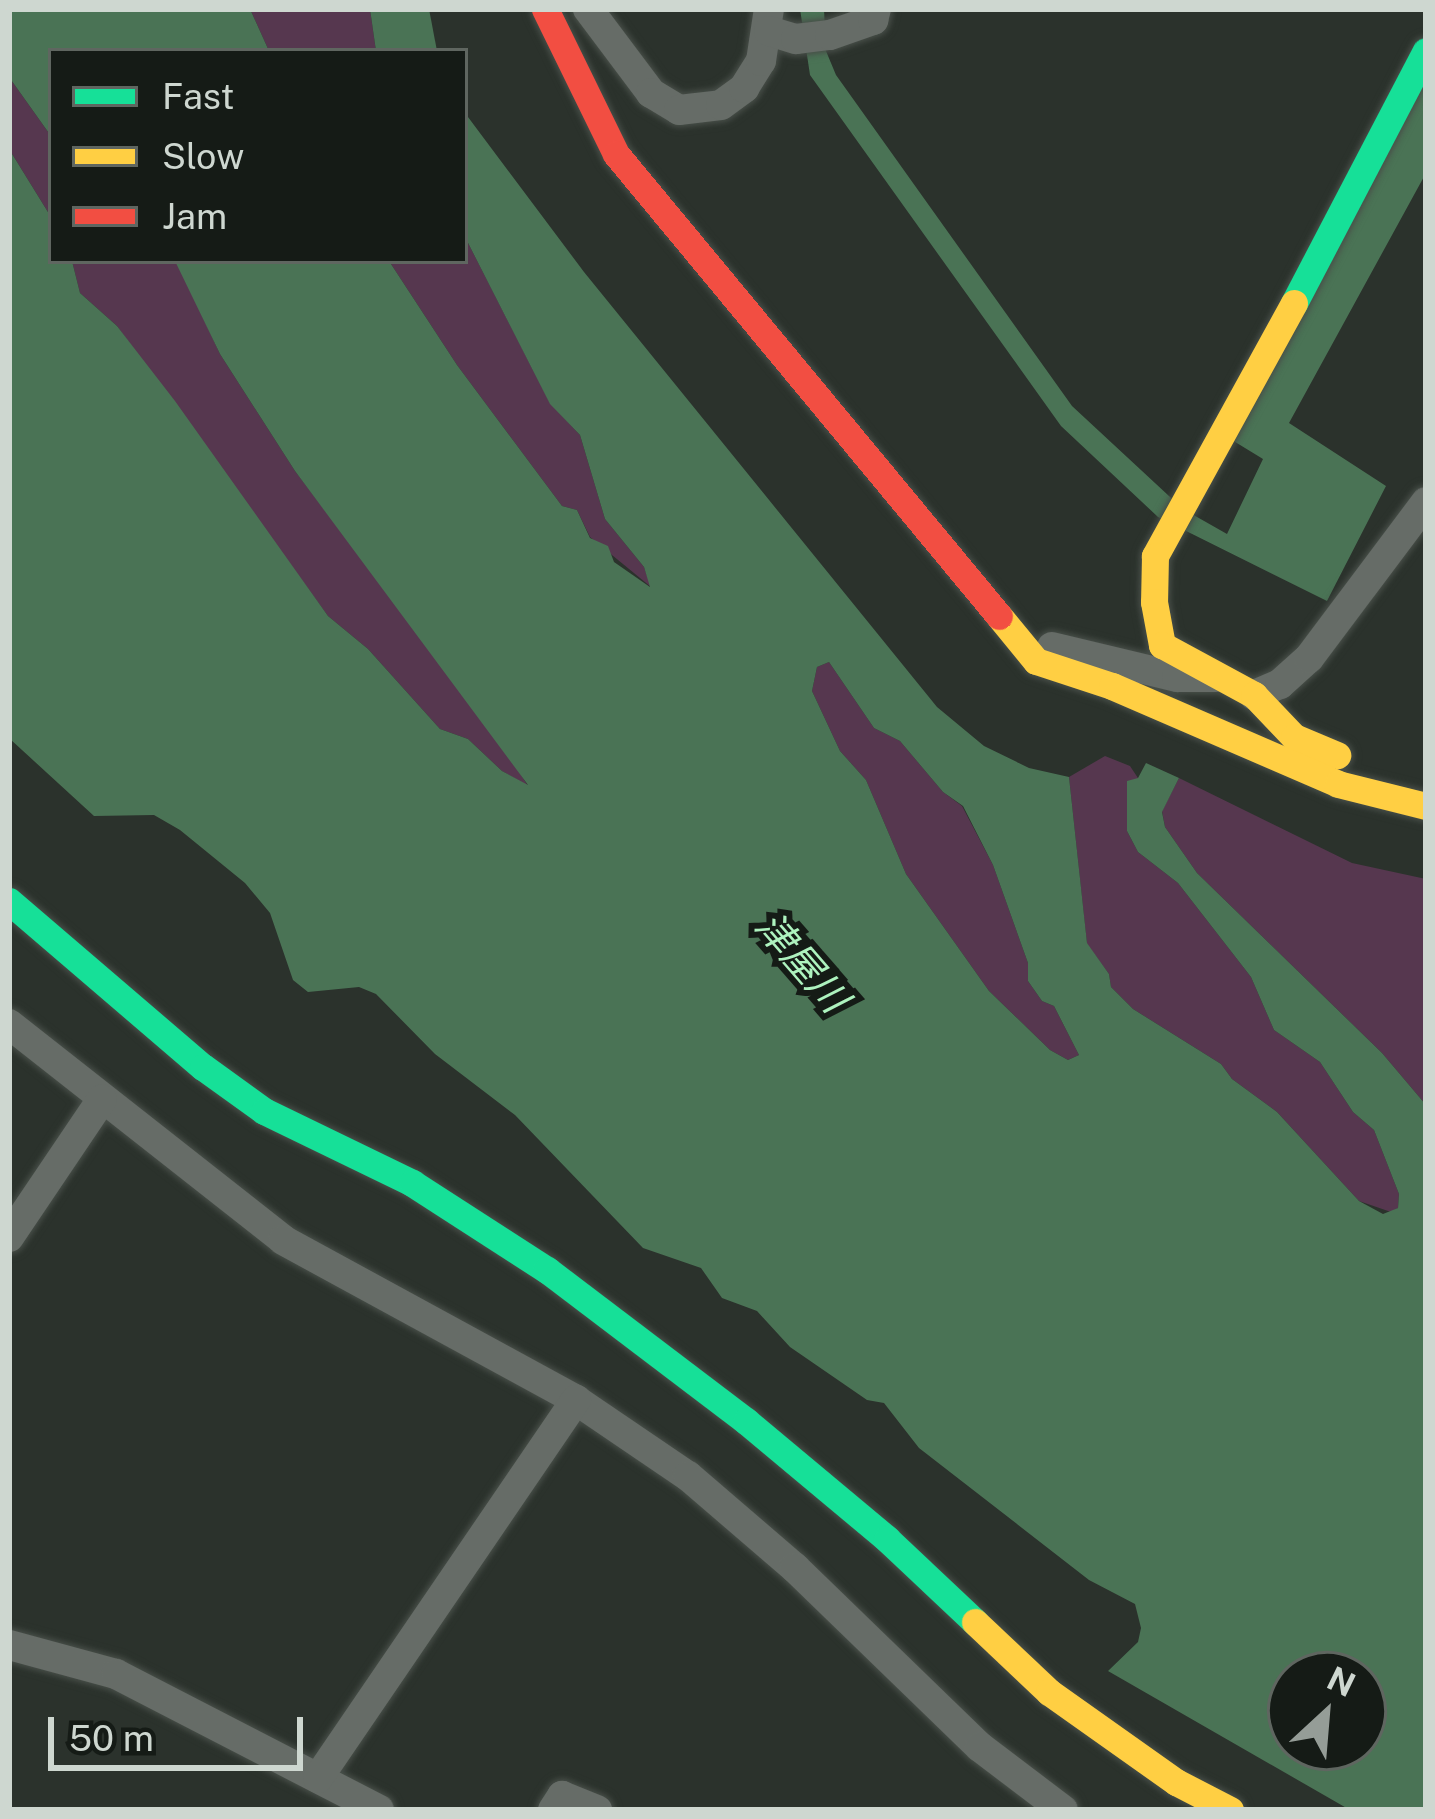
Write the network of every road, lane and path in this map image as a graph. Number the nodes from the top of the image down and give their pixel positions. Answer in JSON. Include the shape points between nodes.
{"nodes":[{"id":1,"x":545,"y":9,"type":"edge"},
{"id":2,"x":588,"y":9,"type":"edge"},
{"id":3,"x":876,"y":9,"type":"edge"},
{"id":4,"x":778,"y":26,"type":"edge"},
{"id":5,"x":1426,"y":51,"type":"edge"},
{"id":6,"x":1426,"y":502,"type":"edge"},
{"id":7,"x":1011,"y":638,"type":"junction"},
{"id":8,"x":1216,"y":676,"type":"junction"},
{"id":9,"x":1254,"y":695,"type":"junction"},
{"id":10,"x":1426,"y":794,"type":"edge"},
{"id":11,"x":1426,"y":806,"type":"edge"},
{"id":12,"x":9,"y":901,"type":"edge"},
{"id":13,"x":9,"y":1024,"type":"edge"},
{"id":14,"x":102,"y":1099,"type":"junction"},
{"id":15,"x":9,"y":1237,"type":"edge"},
{"id":16,"x":576,"y":1400,"type":"junction"},
{"id":17,"x":9,"y":1645,"type":"edge"},
{"id":18,"x":318,"y":1778,"type":"junction"},
{"id":19,"x":379,"y":1810,"type":"edge"},
{"id":20,"x":554,"y":1810,"type":"edge"},
{"id":21,"x":597,"y":1810,"type":"edge"},
{"id":22,"x":1063,"y":1810,"type":"edge"},
{"id":23,"x":1231,"y":1810,"type":"edge"}],
"edges":[{"from":1,"to":7,"type":"street","via":[[616,154]]},
{"from":2,"to":4,"type":"street","via":[[651,93],[679,110],[721,105],[743,88]]},
{"from":3,"to":4,"type":"street","via":[[873,20],[830,35]]},
{"from":5,"to":8,"type":"street","via":[[1155,556],[1162,645]]},
{"from":6,"to":9,"type":"street","via":[[1309,658]]},
{"from":7,"to":8,"type":"street","via":[[1178,677]]},
{"from":7,"to":11,"type":"street","via":[[1036,661],[1338,784]]},
{"from":8,"to":9,"type":"street"},
{"from":9,"to":10,"type":"street","via":[[1294,736]]},
{"from":12,"to":23,"type":"street","via":[[263,1111],[412,1184],[547,1270],[746,1420],[1049,1692],[1176,1782]]},
{"from":13,"to":14,"type":"street"},
{"from":14,"to":15,"type":"street"},
{"from":14,"to":16,"type":"street","via":[[283,1240]]},
{"from":16,"to":18,"type":"street"},
{"from":16,"to":22,"type":"street","via":[[688,1476],[980,1747]]},
{"from":17,"to":18,"type":"street","via":[[116,1674]]},
{"from":18,"to":19,"type":"street"},
{"from":20,"to":21,"type":"street","via":[[562,1796]]}]}
